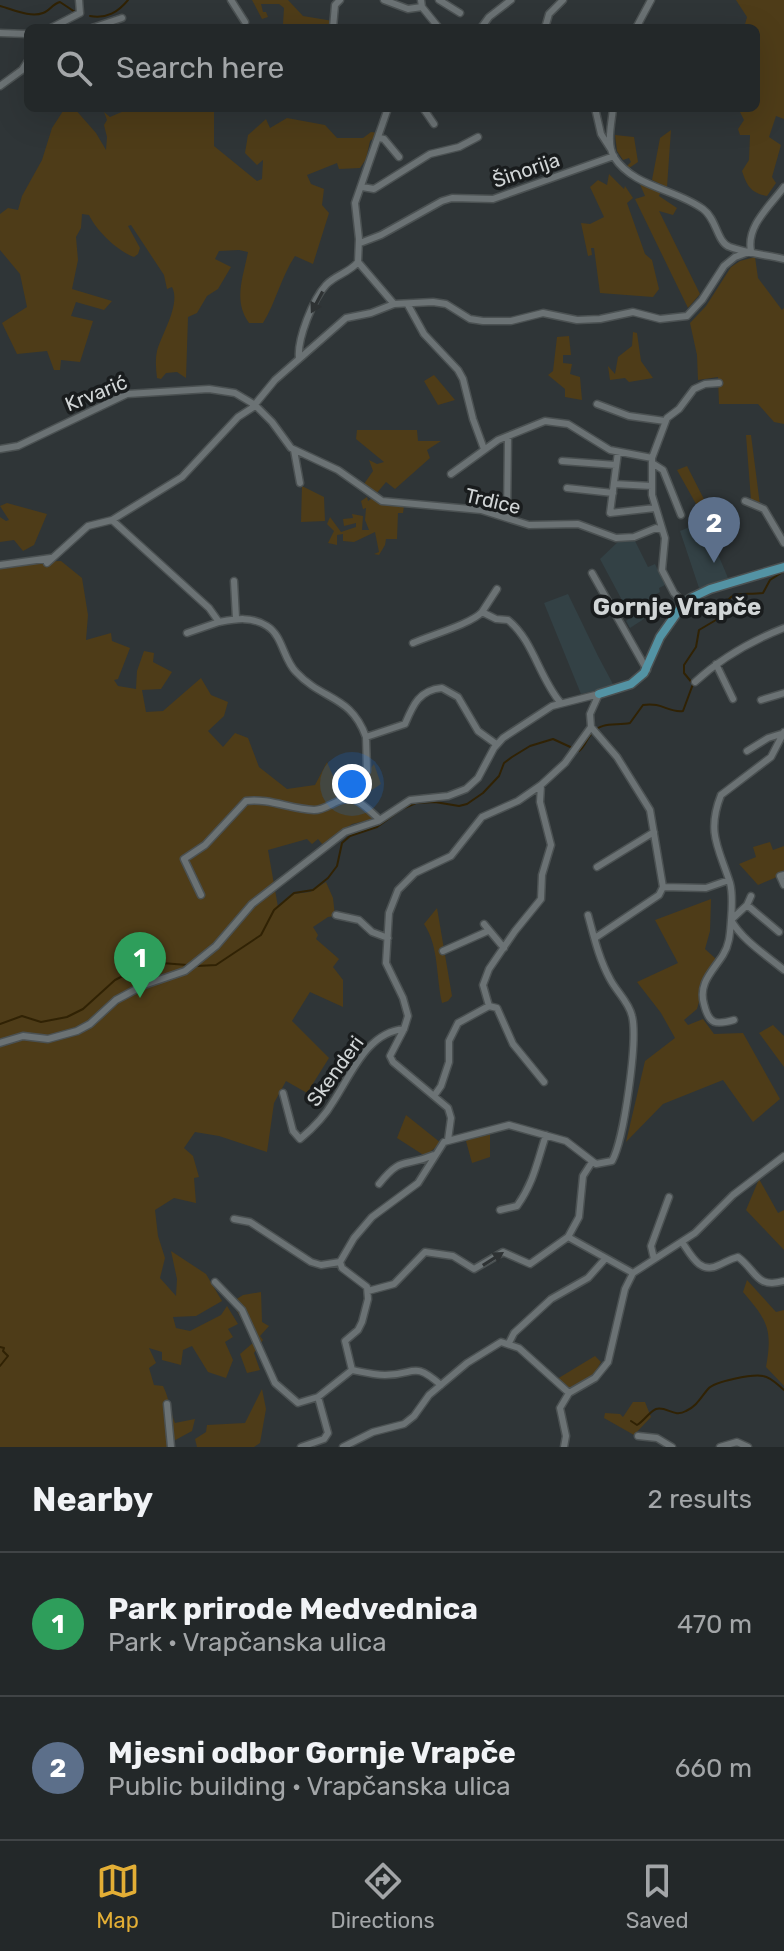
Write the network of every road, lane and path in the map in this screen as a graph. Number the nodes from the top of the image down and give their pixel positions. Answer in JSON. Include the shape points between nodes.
{"nodes":[{"id":1,"x":79,"y":0,"type":"edge"},
{"id":2,"x":231,"y":0,"type":"edge"},
{"id":3,"x":340,"y":0,"type":"edge"},
{"id":4,"x":384,"y":0,"type":"edge"},
{"id":5,"x":439,"y":0,"type":"edge"},
{"id":6,"x":511,"y":0,"type":"edge"},
{"id":7,"x":563,"y":0,"type":"edge"},
{"id":8,"x":651,"y":0,"type":"edge"},
{"id":9,"x":421,"y":4,"type":"edge"},
{"id":10,"x":80,"y":13,"type":"junction"},
{"id":11,"x":460,"y":13,"type":"dead end"},
{"id":12,"x":122,"y":18,"type":"dead end"},
{"id":13,"x":245,"y":22,"type":"dead end"},
{"id":14,"x":59,"y":24,"type":"edge"},
{"id":15,"x":90,"y":24,"type":"edge"},
{"id":16,"x":103,"y":24,"type":"edge"},
{"id":17,"x":333,"y":24,"type":"edge"},
{"id":18,"x":437,"y":24,"type":"edge"},
{"id":19,"x":484,"y":24,"type":"edge"},
{"id":20,"x":546,"y":24,"type":"edge"},
{"id":21,"x":638,"y":24,"type":"edge"},
{"id":22,"x":0,"y":33,"type":"edge"},
{"id":23,"x":24,"y":34,"type":"edge"},
{"id":24,"x":24,"y":67,"type":"edge"},
{"id":25,"x":0,"y":86,"type":"edge"},
{"id":26,"x":387,"y":112,"type":"edge"},
{"id":27,"x":426,"y":112,"type":"edge"},
{"id":28,"x":596,"y":112,"type":"edge"},
{"id":29,"x":613,"y":112,"type":"edge"},
{"id":30,"x":434,"y":124,"type":"dead end"},
{"id":31,"x":478,"y":137,"type":"dead end"},
{"id":32,"x":379,"y":138,"type":"junction"},
{"id":33,"x":613,"y":154,"type":"junction"},
{"id":34,"x":399,"y":157,"type":"dead end"},
{"id":35,"x":362,"y":187,"type":"junction"},
{"id":36,"x":784,"y":187,"type":"edge"},
{"id":37,"x":360,"y":243,"type":"junction"},
{"id":38,"x":751,"y":251,"type":"junction"},
{"id":39,"x":784,"y":259,"type":"edge"},
{"id":40,"x":358,"y":262,"type":"junction"},
{"id":41,"x":394,"y":304,"type":"junction"},
{"id":42,"x":408,"y":305,"type":"junction"},
{"id":43,"x":299,"y":358,"type":"junction"},
{"id":44,"x":719,"y":383,"type":"dead end"},
{"id":45,"x":597,"y":404,"type":"dead end"},
{"id":46,"x":255,"y":405,"type":"junction"},
{"id":47,"x":665,"y":421,"type":"junction"},
{"id":48,"x":508,"y":436,"type":"junction"},
{"id":49,"x":0,"y":449,"type":"edge"},
{"id":50,"x":484,"y":449,"type":"junction"},
{"id":51,"x":294,"y":450,"type":"junction"},
{"id":52,"x":618,"y":452,"type":"junction"},
{"id":53,"x":652,"y":460,"type":"junction"},
{"id":54,"x":562,"y":461,"type":"dead end"},
{"id":55,"x":616,"y":465,"type":"junction"},
{"id":56,"x":451,"y":474,"type":"dead end"},
{"id":57,"x":300,"y":483,"type":"dead end"},
{"id":58,"x":614,"y":484,"type":"junction"},
{"id":59,"x":652,"y":486,"type":"junction"},
{"id":60,"x":567,"y":488,"type":"dead end"},
{"id":61,"x":613,"y":493,"type":"junction"},
{"id":62,"x":745,"y":501,"type":"dead end"},
{"id":63,"x":655,"y":508,"type":"junction"},
{"id":64,"x":681,"y":515,"type":"dead end"},
{"id":65,"x":507,"y":518,"type":"junction"},
{"id":66,"x":112,"y":520,"type":"junction"},
{"id":67,"x":662,"y":530,"type":"junction"},
{"id":68,"x":784,"y":543,"type":"edge"},
{"id":69,"x":0,"y":565,"type":"edge"},
{"id":70,"x":784,"y":567,"type":"edge"},
{"id":71,"x":592,"y":573,"type":"dead end"},
{"id":72,"x":234,"y":581,"type":"dead end"},
{"id":73,"x":497,"y":589,"type":"dead end"},
{"id":74,"x":684,"y":603,"type":"junction"},
{"id":75,"x":482,"y":612,"type":"junction"},
{"id":76,"x":236,"y":618,"type":"junction"},
{"id":77,"x":219,"y":622,"type":"junction"},
{"id":78,"x":784,"y":628,"type":"edge"},
{"id":79,"x":187,"y":633,"type":"dead end"},
{"id":80,"x":413,"y":643,"type":"dead end"},
{"id":81,"x":716,"y":664,"type":"junction"},
{"id":82,"x":647,"y":670,"type":"junction"},
{"id":83,"x":695,"y":682,"type":"dead end"},
{"id":84,"x":784,"y":693,"type":"edge"},
{"id":85,"x":599,"y":694,"type":"junction"},
{"id":86,"x":733,"y":699,"type":"dead end"},
{"id":87,"x":761,"y":700,"type":"dead end"},
{"id":88,"x":560,"y":702,"type":"junction"},
{"id":89,"x":593,"y":730,"type":"junction"},
{"id":90,"x":783,"y":733,"type":"edge"},
{"id":91,"x":366,"y":737,"type":"junction"},
{"id":92,"x":496,"y":744,"type":"junction"},
{"id":93,"x":747,"y":751,"type":"dead end"},
{"id":94,"x":367,"y":771,"type":"dead end"},
{"id":95,"x":541,"y":785,"type":"junction"},
{"id":96,"x":379,"y":819,"type":"junction"},
{"id":97,"x":654,"y":832,"type":"junction"},
{"id":98,"x":597,"y":867,"type":"dead end"},
{"id":99,"x":784,"y":875,"type":"edge"},
{"id":100,"x":729,"y":880,"type":"junction"},
{"id":101,"x":784,"y":885,"type":"edge"},
{"id":102,"x":663,"y":887,"type":"junction"},
{"id":103,"x":201,"y":895,"type":"dead end"},
{"id":104,"x":751,"y":896,"type":"dead end"},
{"id":105,"x":747,"y":905,"type":"junction"},
{"id":106,"x":336,"y":915,"type":"dead end"},
{"id":107,"x":588,"y":915,"type":"dead end"},
{"id":108,"x":731,"y":920,"type":"junction"},
{"id":109,"x":779,"y":932,"type":"dead end"},
{"id":110,"x":388,"y":938,"type":"junction"},
{"id":111,"x":595,"y":938,"type":"junction"},
{"id":112,"x":504,"y":948,"type":"junction"},
{"id":113,"x":443,"y":951,"type":"dead end"},
{"id":114,"x":784,"y":970,"type":"edge"},
{"id":115,"x":489,"y":1006,"type":"junction"},
{"id":116,"x":734,"y":1020,"type":"dead end"},
{"id":117,"x":404,"y":1029,"type":"junction"},
{"id":118,"x":0,"y":1043,"type":"edge"},
{"id":119,"x":544,"y":1082,"type":"dead end"},
{"id":120,"x":283,"y":1093,"type":"dead end"},
{"id":121,"x":434,"y":1096,"type":"junction"},
{"id":122,"x":546,"y":1135,"type":"junction"},
{"id":123,"x":448,"y":1140,"type":"junction"},
{"id":124,"x":434,"y":1155,"type":"junction"},
{"id":125,"x":784,"y":1156,"type":"edge"},
{"id":126,"x":592,"y":1162,"type":"junction"},
{"id":127,"x":379,"y":1184,"type":"dead end"},
{"id":128,"x":669,"y":1197,"type":"dead end"},
{"id":129,"x":500,"y":1210,"type":"dead end"},
{"id":130,"x":234,"y":1219,"type":"dead end"},
{"id":131,"x":568,"y":1237,"type":"junction"},
{"id":132,"x":682,"y":1242,"type":"junction"},
{"id":133,"x":605,"y":1259,"type":"junction"},
{"id":134,"x":654,"y":1259,"type":"junction"},
{"id":135,"x":340,"y":1262,"type":"junction"},
{"id":136,"x":633,"y":1273,"type":"junction"},
{"id":137,"x":784,"y":1281,"type":"edge"},
{"id":138,"x":215,"y":1282,"type":"dead end"},
{"id":139,"x":368,"y":1291,"type":"junction"},
{"id":140,"x":509,"y":1343,"type":"junction"},
{"id":141,"x":352,"y":1370,"type":"junction"},
{"id":142,"x":441,"y":1385,"type":"junction"},
{"id":143,"x":569,"y":1393,"type":"junction"},
{"id":144,"x":318,"y":1397,"type":"junction"},
{"id":145,"x":167,"y":1404,"type":"dead end"},
{"id":146,"x":638,"y":1436,"type":"dead end"},
{"id":147,"x":171,"y":1447,"type":"edge"},
{"id":148,"x":301,"y":1447,"type":"edge"},
{"id":149,"x":343,"y":1447,"type":"edge"},
{"id":150,"x":564,"y":1447,"type":"edge"},
{"id":151,"x":672,"y":1447,"type":"edge"},
{"id":152,"x":720,"y":1447,"type":"edge"},
{"id":153,"x":748,"y":1447,"type":"edge"}],
"edges":[{"from":1,"to":10,"type":"street"},
{"from":2,"to":13,"type":"street"},
{"from":3,"to":17,"type":"street"},
{"from":4,"to":9,"type":"street","via":[[408,9]]},
{"from":5,"to":11,"type":"street"},
{"from":6,"to":19,"type":"street"},
{"from":7,"to":20,"type":"street"},
{"from":8,"to":21,"type":"street"},
{"from":9,"to":18,"type":"street"},
{"from":10,"to":14,"type":"street"},
{"from":10,"to":15,"type":"street"},
{"from":12,"to":16,"type":"street"},
{"from":22,"to":23,"type":"street"},
{"from":24,"to":25,"type":"street"},
{"from":26,"to":32,"type":"street"},
{"from":27,"to":30,"type":"street"},
{"from":28,"to":33,"type":"street"},
{"from":29,"to":33,"type":"street"},
{"from":31,"to":35,"type":"street","via":[[430,154],[374,189]]},
{"from":32,"to":34,"type":"street"},
{"from":32,"to":35,"type":"street"},
{"from":33,"to":37,"type":"street","name":"Šinorija","via":[[493,199],[442,201]]},
{"from":33,"to":38,"type":"street","via":[[629,174],[708,212],[725,245]]},
{"from":35,"to":37,"type":"street","via":[[355,212]]},
{"from":36,"to":38,"type":"street","via":[[755,226]]},
{"from":37,"to":40,"type":"street"},
{"from":38,"to":39,"type":"street"},
{"from":38,"to":42,"type":"street","via":[[724,266],[687,316],[652,318],[633,312],[577,320],[543,313],[483,321],[446,304]]},
{"from":40,"to":41,"type":"street"},
{"from":40,"to":43,"type":"street","one_way":true,"via":[[321,293],[300,339]]},
{"from":41,"to":42,"type":"street"},
{"from":41,"to":43,"type":"street","via":[[343,319]]},
{"from":42,"to":50,"type":"street","via":[[424,334],[463,379]]},
{"from":43,"to":46,"type":"street"},
{"from":44,"to":47,"type":"street","via":[[694,389]]},
{"from":45,"to":47,"type":"street"},
{"from":46,"to":49,"type":"street","name":"Krvarić","via":[[235,393],[209,389],[127,394],[18,446]]},
{"from":46,"to":51,"type":"street","name":"Trdice"},
{"from":46,"to":66,"type":"street","via":[[187,473]]},
{"from":47,"to":53,"type":"street"},
{"from":48,"to":50,"type":"street"},
{"from":48,"to":52,"type":"street","via":[[536,423],[560,422]]},
{"from":48,"to":65,"type":"street"},
{"from":50,"to":56,"type":"street"},
{"from":51,"to":57,"type":"street","name":"Trdice"},
{"from":51,"to":65,"type":"street","name":"Trdice","via":[[338,470],[382,501],[481,510]]},
{"from":52,"to":53,"type":"street"},
{"from":52,"to":55,"type":"street"},
{"from":53,"to":59,"type":"street"},
{"from":53,"to":64,"type":"street","via":[[663,470]]},
{"from":54,"to":55,"type":"street"},
{"from":55,"to":58,"type":"street"},
{"from":58,"to":59,"type":"street"},
{"from":58,"to":61,"type":"street"},
{"from":59,"to":63,"type":"street"},
{"from":60,"to":61,"type":"street"},
{"from":61,"to":63,"type":"street","via":[[610,513]]},
{"from":62,"to":68,"type":"street","via":[[764,509]]},
{"from":63,"to":67,"type":"street"},
{"from":65,"to":67,"type":"street","name":"Trdice","via":[[537,526],[578,524],[616,538]]},
{"from":66,"to":69,"type":"street","via":[[88,526],[49,560]]},
{"from":66,"to":77,"type":"street"},
{"from":67,"to":74,"type":"street","via":[[662,570]]},
{"from":70,"to":74,"type":"main road","via":[[703,591]]},
{"from":71,"to":82,"type":"street"},
{"from":72,"to":76,"type":"street"},
{"from":73,"to":75,"type":"street"},
{"from":74,"to":82,"type":"main road","via":[[660,637]]},
{"from":75,"to":80,"type":"street","via":[[470,622]]},
{"from":75,"to":88,"type":"street","via":[[518,629]]},
{"from":76,"to":77,"type":"street"},
{"from":76,"to":91,"type":"street","via":[[270,628],[297,674],[348,706]]},
{"from":77,"to":79,"type":"street"},
{"from":78,"to":81,"type":"street"},
{"from":81,"to":83,"type":"street"},
{"from":81,"to":86,"type":"street"},
{"from":82,"to":85,"type":"main road","via":[[631,684]]},
{"from":84,"to":87,"type":"street"},
{"from":85,"to":88,"type":"street"},
{"from":85,"to":89,"type":"street","via":[[590,714]]},
{"from":88,"to":92,"type":"street"},
{"from":89,"to":95,"type":"street"},
{"from":89,"to":97,"type":"street","via":[[646,802]]},
{"from":90,"to":93,"type":"street"},
{"from":90,"to":100,"type":"street","via":[[771,757],[719,799],[715,843]]},
{"from":91,"to":92,"type":"street","via":[[405,724],[418,698],[442,688],[458,697],[478,731]]},
{"from":91,"to":94,"type":"street"},
{"from":92,"to":96,"type":"street","via":[[483,771],[466,789],[410,800]]},
{"from":95,"to":110,"type":"street","via":[[482,817],[451,856],[402,885],[390,907]]},
{"from":95,"to":112,"type":"street","via":[[551,845],[541,899]]},
{"from":96,"to":103,"type":"street","via":[[351,799],[314,810],[248,801],[184,859]]},
{"from":96,"to":118,"type":"street","via":[[345,832],[252,904],[216,946],[185,971],[116,1000],[77,1031]]},
{"from":97,"to":98,"type":"street"},
{"from":97,"to":102,"type":"street"},
{"from":99,"to":101,"type":"street"},
{"from":100,"to":102,"type":"street","via":[[706,888]]},
{"from":100,"to":108,"type":"street"},
{"from":102,"to":111,"type":"street"},
{"from":104,"to":105,"type":"street"},
{"from":105,"to":108,"type":"street"},
{"from":105,"to":109,"type":"street"},
{"from":106,"to":110,"type":"street","via":[[359,920]]},
{"from":107,"to":111,"type":"street"},
{"from":108,"to":114,"type":"street"},
{"from":108,"to":116,"type":"street","via":[[728,946],[708,974],[703,998],[713,1023]]},
{"from":110,"to":117,"type":"street","via":[[386,963],[406,1005]]},
{"from":111,"to":126,"type":"street","via":[[607,973],[630,1010],[634,1047],[615,1155],[607,1163]]},
{"from":112,"to":113,"type":"street","via":[[486,928]]},
{"from":112,"to":115,"type":"street","via":[[484,982]]},
{"from":115,"to":119,"type":"street","via":[[497,1008],[513,1044]]},
{"from":115,"to":121,"type":"street","via":[[458,1023]]},
{"from":117,"to":120,"type":"street","name":"Skenderi","via":[[377,1040],[327,1111],[300,1139]]},
{"from":117,"to":121,"type":"street","via":[[391,1059]]},
{"from":121,"to":123,"type":"street","via":[[450,1113]]},
{"from":122,"to":123,"type":"street","via":[[505,1125]]},
{"from":122,"to":126,"type":"street","via":[[572,1143]]},
{"from":122,"to":129,"type":"street","via":[[532,1185],[517,1206]]},
{"from":123,"to":124,"type":"street"},
{"from":124,"to":127,"type":"street","via":[[397,1164]]},
{"from":124,"to":135,"type":"street","via":[[418,1183],[372,1217]]},
{"from":125,"to":132,"type":"street"},
{"from":126,"to":131,"type":"street","via":[[583,1176],[579,1217]]},
{"from":128,"to":134,"type":"street","via":[[651,1246]]},
{"from":130,"to":135,"type":"street","via":[[249,1221],[311,1262]]},
{"from":131,"to":133,"type":"street"},
{"from":139,"to":131,"type":"street","one_way":true,"via":[[394,1284],[423,1253],[453,1256],[474,1269],[503,1252],[530,1264]]},
{"from":132,"to":134,"type":"street"},
{"from":132,"to":137,"type":"street","via":[[705,1268],[738,1257],[761,1281]]},
{"from":133,"to":136,"type":"street"},
{"from":133,"to":140,"type":"street","via":[[588,1278],[551,1299]]},
{"from":134,"to":136,"type":"street"},
{"from":135,"to":139,"type":"street"},
{"from":136,"to":143,"type":"street","via":[[608,1362],[595,1378]]},
{"from":138,"to":144,"type":"street","via":[[242,1310],[275,1383],[298,1403]]},
{"from":139,"to":141,"type":"street","via":[[359,1327],[345,1341]]},
{"from":140,"to":142,"type":"street","via":[[485,1350]]},
{"from":140,"to":143,"type":"street"},
{"from":141,"to":142,"type":"street","via":[[385,1375],[416,1370]]},
{"from":141,"to":144,"type":"street"},
{"from":142,"to":149,"type":"street","via":[[404,1424]]},
{"from":143,"to":150,"type":"street","via":[[560,1408]]},
{"from":144,"to":148,"type":"street","via":[[328,1433]]},
{"from":145,"to":147,"type":"street"},
{"from":146,"to":151,"type":"street"},
{"from":152,"to":153,"type":"street","via":[[737,1442]]}]}
